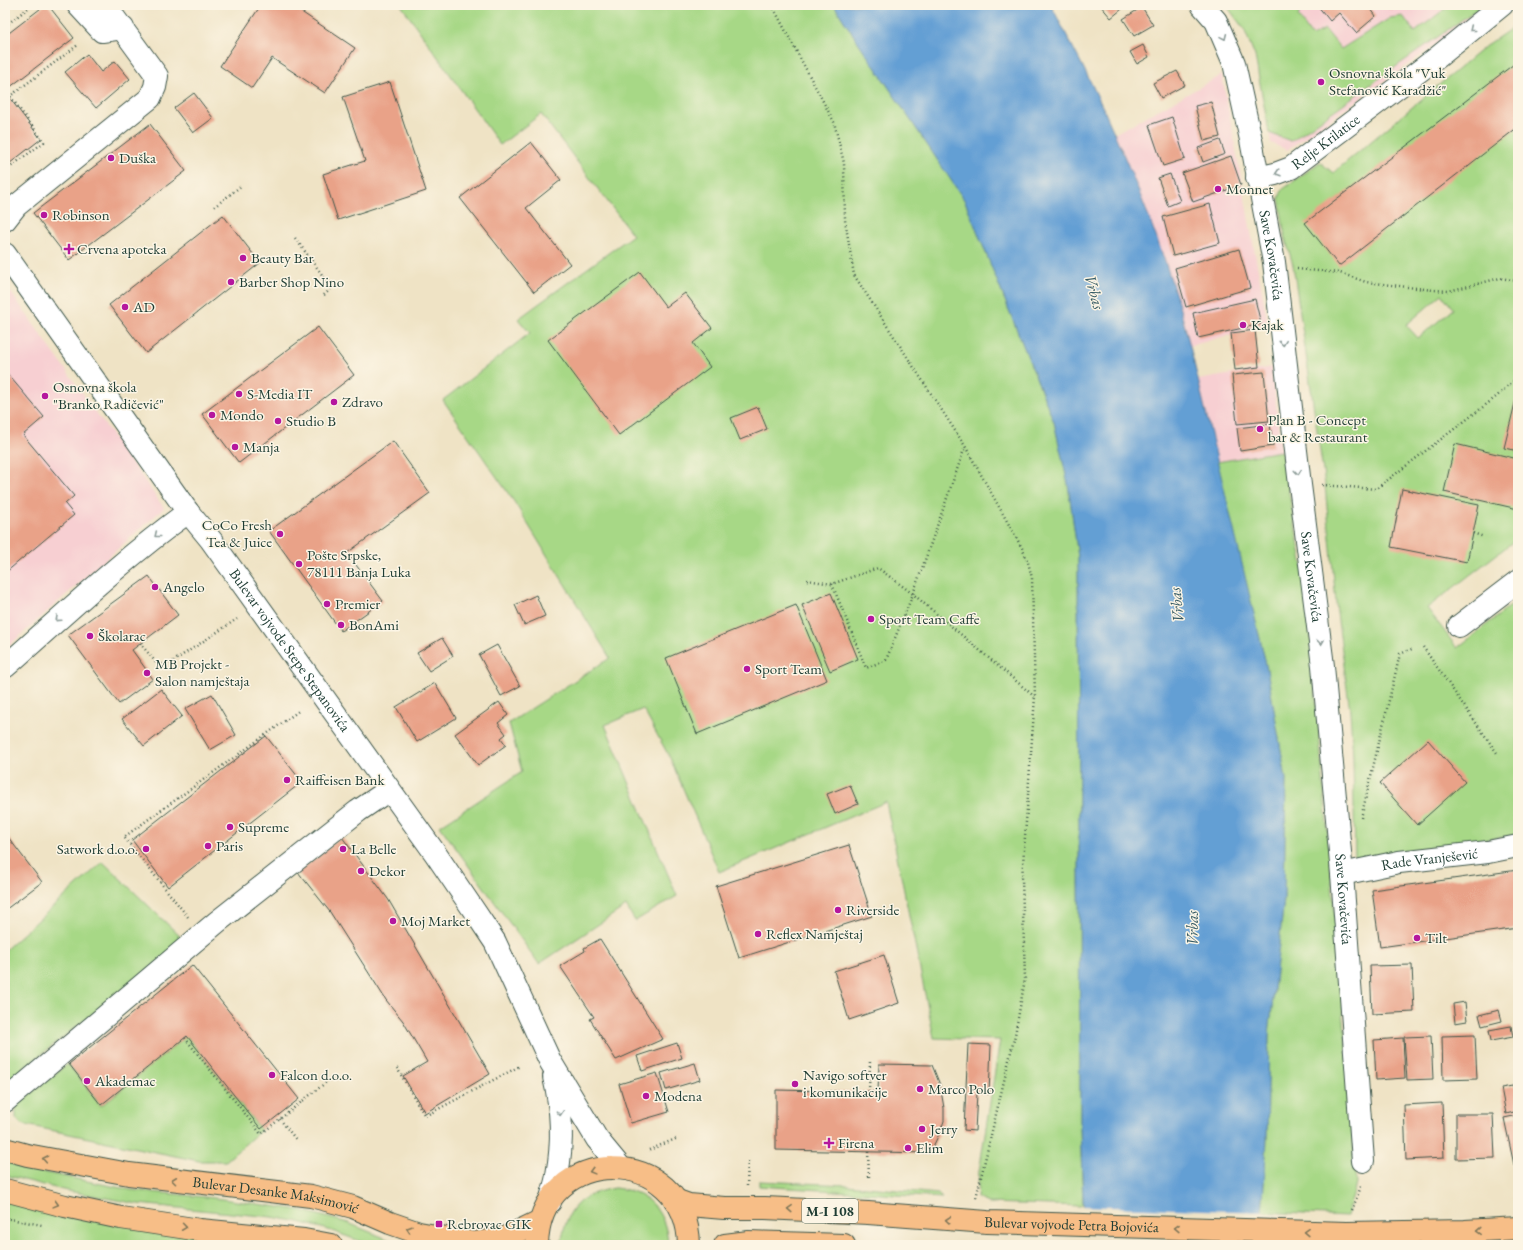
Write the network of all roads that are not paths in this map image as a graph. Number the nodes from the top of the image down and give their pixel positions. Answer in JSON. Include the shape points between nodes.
{"nodes":[{"id":1,"x":78,"y":5,"type":"edge"},
{"id":2,"x":105,"y":5,"type":"edge"},
{"id":3,"x":1202,"y":5,"type":"edge"},
{"id":4,"x":1502,"y":5,"type":"edge"},
{"id":5,"x":123,"y":28,"type":"junction"},
{"id":6,"x":1257,"y":178,"type":"junction"},
{"id":7,"x":5,"y":220,"type":"edge"},
{"id":8,"x":5,"y":254,"type":"edge"},
{"id":9,"x":188,"y":512,"type":"junction"},
{"id":10,"x":1518,"y":581,"type":"edge"},
{"id":11,"x":1459,"y":626,"type":"dead end"},
{"id":12,"x":5,"y":667,"type":"edge"},
{"id":13,"x":389,"y":790,"type":"junction"},
{"id":14,"x":1518,"y":846,"type":"edge"},
{"id":15,"x":1342,"y":874,"type":"junction"},
{"id":16,"x":550,"y":1060,"type":"junction"},
{"id":17,"x":5,"y":1101,"type":"edge"},
{"id":18,"x":5,"y":1149,"type":"edge"},
{"id":19,"x":1363,"y":1161,"type":"road end"},
{"id":20,"x":621,"y":1168,"type":"junction"},
{"id":21,"x":5,"y":1190,"type":"edge"},
{"id":22,"x":675,"y":1200,"type":"junction"},
{"id":23,"x":550,"y":1202,"type":"junction"},
{"id":24,"x":540,"y":1221,"type":"junction"},
{"id":25,"x":1518,"y":1228,"type":"edge"},
{"id":26,"x":331,"y":1245,"type":"edge"},
{"id":27,"x":537,"y":1245,"type":"edge"},
{"id":28,"x":689,"y":1245,"type":"edge"},
{"id":29,"x":725,"y":1245,"type":"edge"},
{"id":30,"x":844,"y":1245,"type":"edge"}],
"edges":[{"from":1,"to":5,"type":"street","via":[[102,31]]},
{"from":2,"to":5,"type":"street"},
{"from":3,"to":6,"type":"street","name":"Save Kovačevića","one_way":true,"via":[[1216,21],[1234,63]]},
{"from":4,"to":6,"type":"street","name":"Relje Krilatice","one_way":true,"via":[[1438,57],[1291,168]]},
{"from":5,"to":7,"type":"street","via":[[157,76],[150,98],[16,206]]},
{"from":6,"to":15,"type":"street","name":"Save Kovačevića","one_way":true,"via":[[1274,262],[1319,630]]},
{"from":8,"to":9,"type":"street","name":"Bulevar vojvode Stepe Stepanovića"},
{"from":9,"to":12,"type":"street","one_way":true,"via":[[96,584]]},
{"from":9,"to":13,"type":"street","name":"Bulevar vojvode Stepe Stepanovića","via":[[211,540]]},
{"from":10,"to":11,"type":"street"},
{"from":13,"to":16,"type":"street","name":"Bulevar vojvode Stepe Stepanovića","via":[[436,853],[495,942]]},
{"from":13,"to":17,"type":"street","via":[[358,811],[217,922]]},
{"from":14,"to":15,"type":"street","name":"Rade Vranješević","via":[[1399,862]]},
{"from":15,"to":19,"type":"street","name":"Save Kovačevića"},
{"from":16,"to":20,"type":"street","name":"Bulevar vojvode Stepe Stepanovića","via":[[597,1139]]},
{"from":16,"to":23,"type":"street","name":"Bulevar vojvode Stepe Stepanovića","one_way":true,"via":[[559,1098],[560,1144],[557,1176]]},
{"from":24,"to":18,"type":"main road","name":"Bulevar Desanke Maksimović","one_way":true,"via":[[490,1242],[474,1243],[419,1233],[353,1207],[311,1196],[129,1174]]},
{"from":20,"to":22,"type":"main road","via":[[646,1175],[667,1190]]},
{"from":20,"to":23,"type":"main road","one_way":true,"via":[[594,1170],[581,1174],[558,1190]]},
{"from":21,"to":26,"type":"main road","one_way":true,"via":[[121,1218]]},
{"from":25,"to":22,"type":"main road","name":"Bulevar vojvode Petra Bojovića","number":"M-I 108","one_way":true,"via":[[1465,1231],[1348,1223],[987,1222],[868,1213],[724,1208],[689,1205]]},
{"from":22,"to":28,"type":"main road","via":[[686,1223]]},
{"from":23,"to":24,"type":"main road"},
{"from":24,"to":27,"type":"main road"},
{"from":29,"to":30,"type":"main road","number":"M-I 108","via":[[742,1242]]}]}
